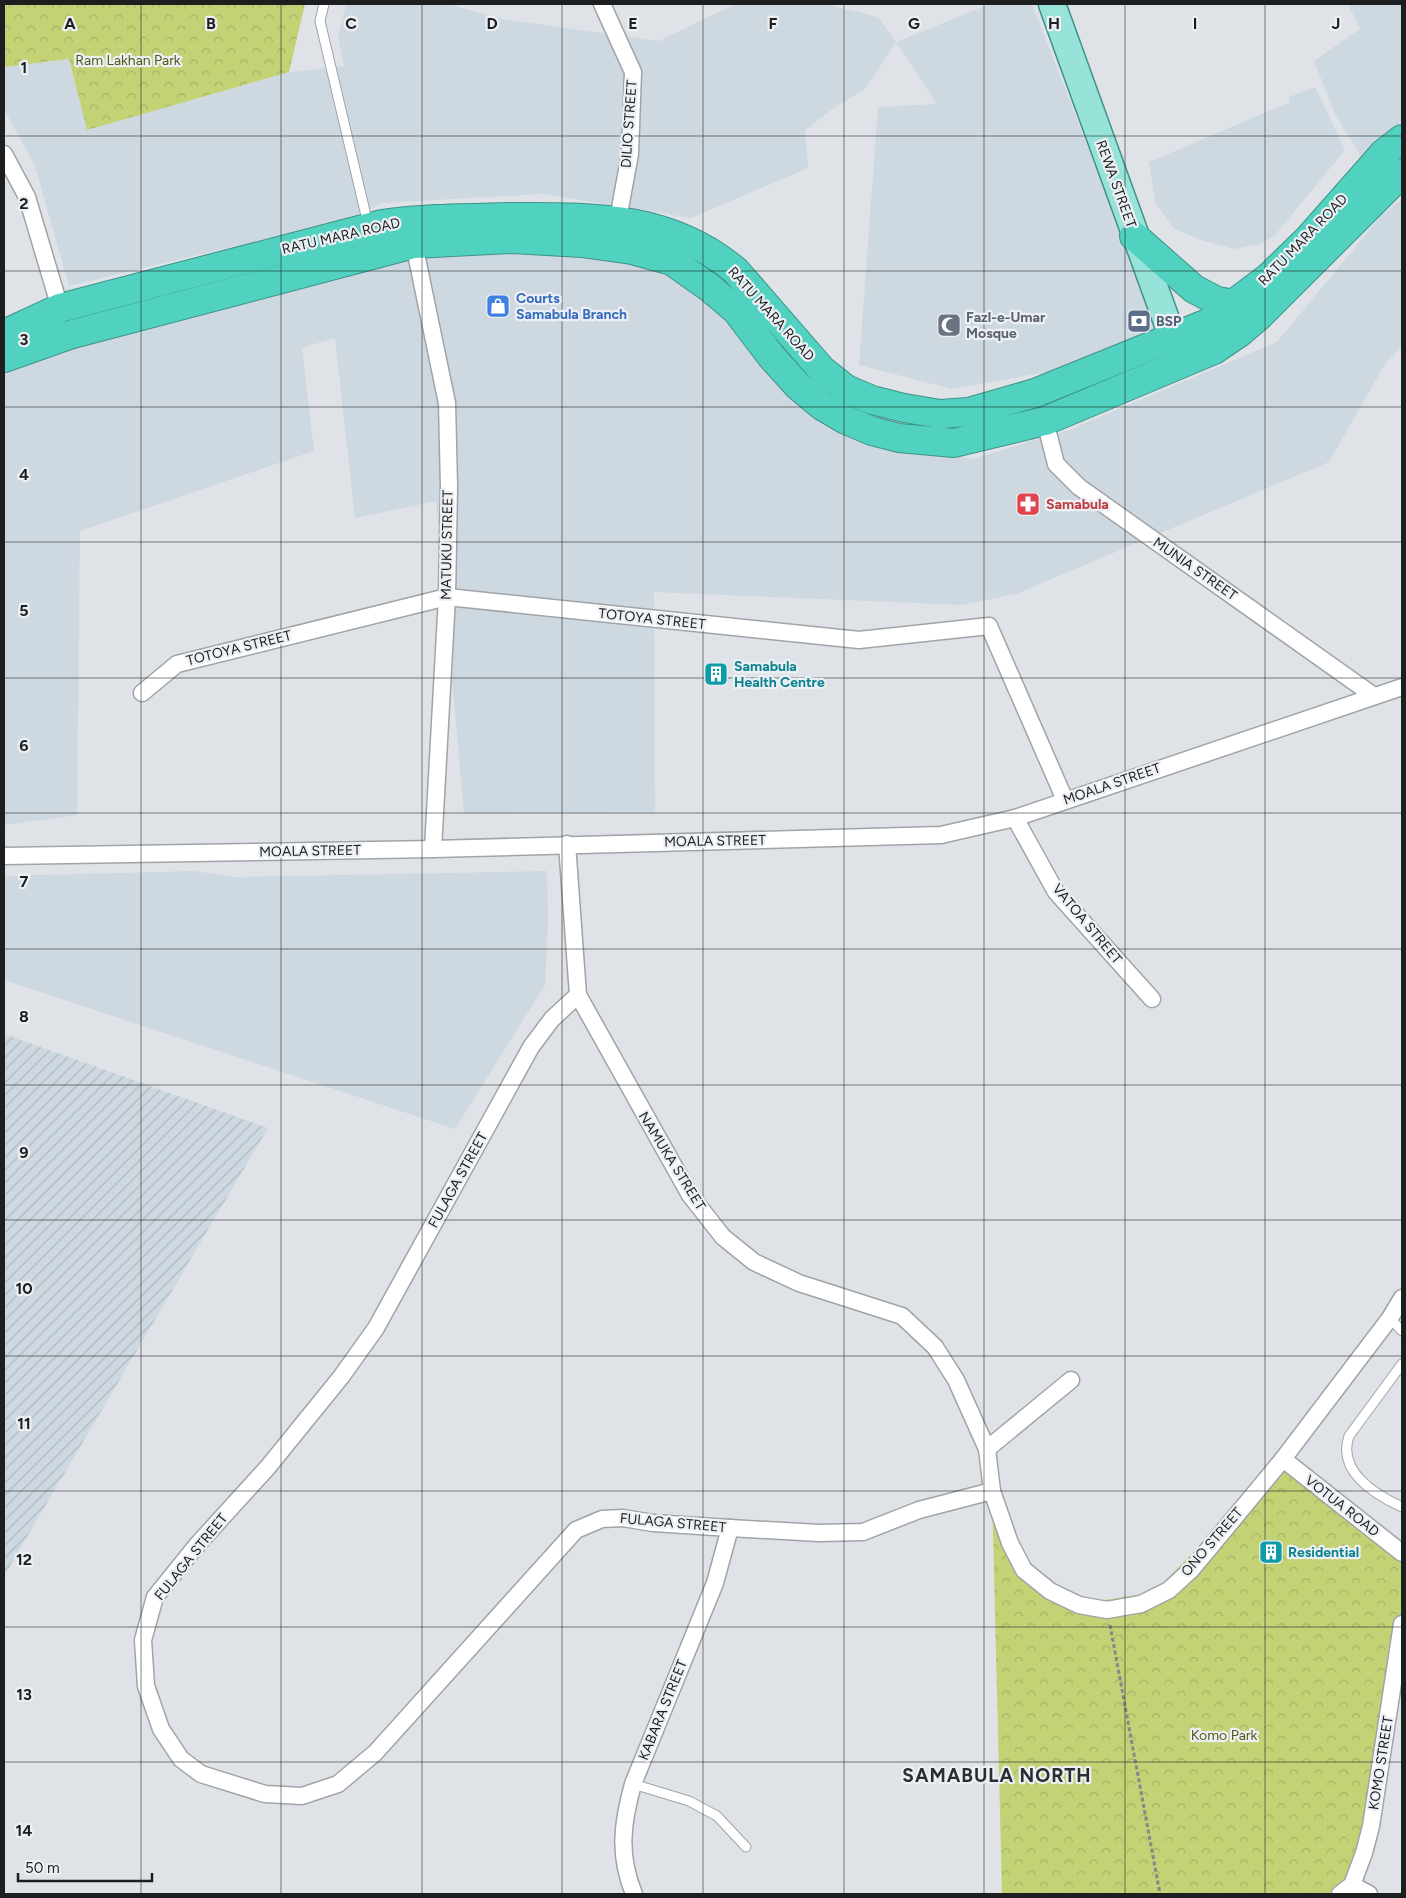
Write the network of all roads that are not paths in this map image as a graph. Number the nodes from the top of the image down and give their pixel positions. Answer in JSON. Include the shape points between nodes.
{"nodes":[{"id":1,"x":324,"y":4,"type":"edge"},
{"id":2,"x":602,"y":4,"type":"edge"},
{"id":3,"x":1052,"y":4,"type":"edge"},
{"id":4,"x":1402,"y":119,"type":"edge"},
{"id":5,"x":1393,"y":146,"type":"edge"},
{"id":6,"x":4,"y":154,"type":"edge"},
{"id":7,"x":1402,"y":173,"type":"edge"},
{"id":8,"x":618,"y":219,"type":"junction"},
{"id":9,"x":369,"y":227,"type":"junction"},
{"id":10,"x":1134,"y":236,"type":"junction"},
{"id":11,"x":414,"y":244,"type":"junction"},
{"id":12,"x":1236,"y":304,"type":"junction"},
{"id":13,"x":60,"y":308,"type":"junction"},
{"id":14,"x":4,"y":334,"type":"edge"},
{"id":15,"x":69,"y":335,"type":"junction"},
{"id":16,"x":1176,"y":351,"type":"junction"},
{"id":17,"x":4,"y":358,"type":"edge"},
{"id":18,"x":1035,"y":392,"type":"junction"},
{"id":19,"x":1045,"y":421,"type":"junction"},
{"id":20,"x":446,"y":597,"type":"junction"},
{"id":21,"x":1402,"y":687,"type":"edge"},
{"id":22,"x":142,"y":693,"type":"dead end"},
{"id":23,"x":1374,"y":696,"type":"junction"},
{"id":24,"x":1065,"y":800,"type":"junction"},
{"id":25,"x":1015,"y":818,"type":"junction"},
{"id":26,"x":567,"y":844,"type":"junction"},
{"id":27,"x":433,"y":849,"type":"junction"},
{"id":28,"x":4,"y":856,"type":"edge"},
{"id":29,"x":578,"y":995,"type":"junction"},
{"id":30,"x":1152,"y":999,"type":"dead end"},
{"id":31,"x":1402,"y":1298,"type":"edge"},
{"id":32,"x":1390,"y":1318,"type":"junction"},
{"id":33,"x":1402,"y":1331,"type":"edge"},
{"id":34,"x":1402,"y":1364,"type":"edge"},
{"id":35,"x":1071,"y":1380,"type":"dead end"},
{"id":36,"x":987,"y":1448,"type":"junction"},
{"id":37,"x":1282,"y":1459,"type":"junction"},
{"id":38,"x":992,"y":1491,"type":"junction"},
{"id":39,"x":1402,"y":1507,"type":"edge"},
{"id":40,"x":730,"y":1528,"type":"junction"},
{"id":41,"x":1402,"y":1553,"type":"edge"},
{"id":42,"x":1402,"y":1624,"type":"edge"},
{"id":43,"x":633,"y":1784,"type":"junction"},
{"id":44,"x":746,"y":1846,"type":"dead end"},
{"id":45,"x":1346,"y":1890,"type":"edge"},
{"id":46,"x":634,"y":1894,"type":"edge"},
{"id":47,"x":1369,"y":1894,"type":"edge"}],
"edges":[{"from":1,"to":9,"type":"lane","via":[[320,21]]},
{"from":2,"to":8,"type":"street","name":"DILIO STREET","via":[[633,72],[630,154]]},
{"from":3,"to":10,"type":"main road","name":"REWA STREET"},
{"from":4,"to":5,"type":"highway","name":"RATU MARA ROAD"},
{"from":5,"to":12,"type":"highway","name":"RATU MARA ROAD","via":[[1309,238],[1269,278]]},
{"from":6,"to":13,"type":"street","via":[[27,196]]},
{"from":7,"to":16,"type":"highway","name":"RATU MARA ROAD","via":[[1239,334],[1214,350]]},
{"from":8,"to":9,"type":"highway","name":"RATU MARA ROAD","via":[[468,218],[409,220]]},
{"from":8,"to":18,"type":"highway","name":"RATU MARA ROAD","via":[[677,235],[720,258],[822,370],[846,389],[872,400],[940,414],[969,412]]},
{"from":9,"to":13,"type":"highway","name":"RATU MARA ROAD"},
{"from":10,"to":12,"type":"highway","via":[[1194,289],[1217,301]]},
{"from":10,"to":16,"type":"main road","name":"REWA STREET"},
{"from":11,"to":15,"type":"highway","name":"RATU MARA ROAD"},
{"from":11,"to":19,"type":"highway","name":"RATU MARA ROAD","via":[[512,239],[582,243],[632,250],[672,261],[736,310],[798,386],[822,406],[872,431],[899,438],[954,443]]},
{"from":11,"to":20,"type":"street","name":"MATUKU STREET","via":[[447,403]]},
{"from":12,"to":16,"type":"highway","name":"RATU MARA ROAD"},
{"from":13,"to":14,"type":"highway","name":"RATU MARA ROAD"},
{"from":13,"to":15,"type":"highway"},
{"from":15,"to":17,"type":"highway","name":"RATU MARA ROAD"},
{"from":16,"to":18,"type":"highway","name":"RATU MARA ROAD"},
{"from":16,"to":19,"type":"highway","name":"RATU MARA ROAD"},
{"from":18,"to":19,"type":"highway"},
{"from":19,"to":23,"type":"street","name":"MUNIA STREET","via":[[1056,464],[1079,487]]},
{"from":20,"to":22,"type":"street","name":"TOTOYA STREET","via":[[177,664]]},
{"from":20,"to":24,"type":"street","name":"TOTOYA STREET","via":[[859,640],[989,626]]},
{"from":20,"to":27,"type":"street","name":"MATUKU STREET"},
{"from":21,"to":23,"type":"street","name":"MOALA STREET"},
{"from":23,"to":24,"type":"street","name":"MOALA STREET"},
{"from":24,"to":25,"type":"street","name":"MOALA STREET"},
{"from":25,"to":26,"type":"street","name":"MOALA STREET","via":[[940,835],[902,838]]},
{"from":25,"to":30,"type":"street","name":"VATOA STREET","via":[[1056,892]]},
{"from":26,"to":27,"type":"street","name":"MOALA STREET"},
{"from":26,"to":29,"type":"street","name":"NAMUKA STREET"},
{"from":27,"to":28,"type":"street","name":"MOALA STREET"},
{"from":29,"to":36,"type":"street","name":"NAMUKA STREET","via":[[690,1194],[723,1237],[754,1262],[799,1283],[902,1316],[935,1347],[956,1380]]},
{"from":29,"to":40,"type":"street","name":"FULAGA STREET","via":[[552,1020],[531,1047],[376,1328],[342,1377],[155,1597],[143,1640],[146,1686],[162,1729],[180,1759],[201,1774],[266,1794],[302,1796],[338,1784],[374,1752],[576,1530],[602,1519],[623,1518]]},
{"from":31,"to":32,"type":"street","name":"ONO STREET"},
{"from":32,"to":33,"type":"lane"},
{"from":32,"to":37,"type":"street","name":"ONO STREET"},
{"from":34,"to":39,"type":"lane","via":[[1349,1436],[1346,1447],[1346,1459],[1354,1474],[1386,1500]]},
{"from":35,"to":36,"type":"street"},
{"from":36,"to":38,"type":"street","name":"NAMUKA STREET"},
{"from":37,"to":38,"type":"street","name":"ONO STREET","via":[[1192,1568],[1169,1590],[1141,1604],[1108,1610],[1079,1605],[1050,1592],[1024,1570],[1010,1543]]},
{"from":37,"to":41,"type":"street","name":"VOTUA ROAD"},
{"from":38,"to":40,"type":"street","name":"FULAGA STREET","via":[[919,1510],[863,1532]]},
{"from":40,"to":43,"type":"street","name":"KABARA STREET","via":[[715,1584]]},
{"from":42,"to":45,"type":"street","name":"KOMO STREET","via":[[1371,1826],[1364,1853]]},
{"from":43,"to":44,"type":"lane","via":[[689,1801],[717,1816]]},
{"from":43,"to":46,"type":"street","name":"KABARA STREET","via":[[621,1845]]},
{"from":45,"to":47,"type":"street"}]}
